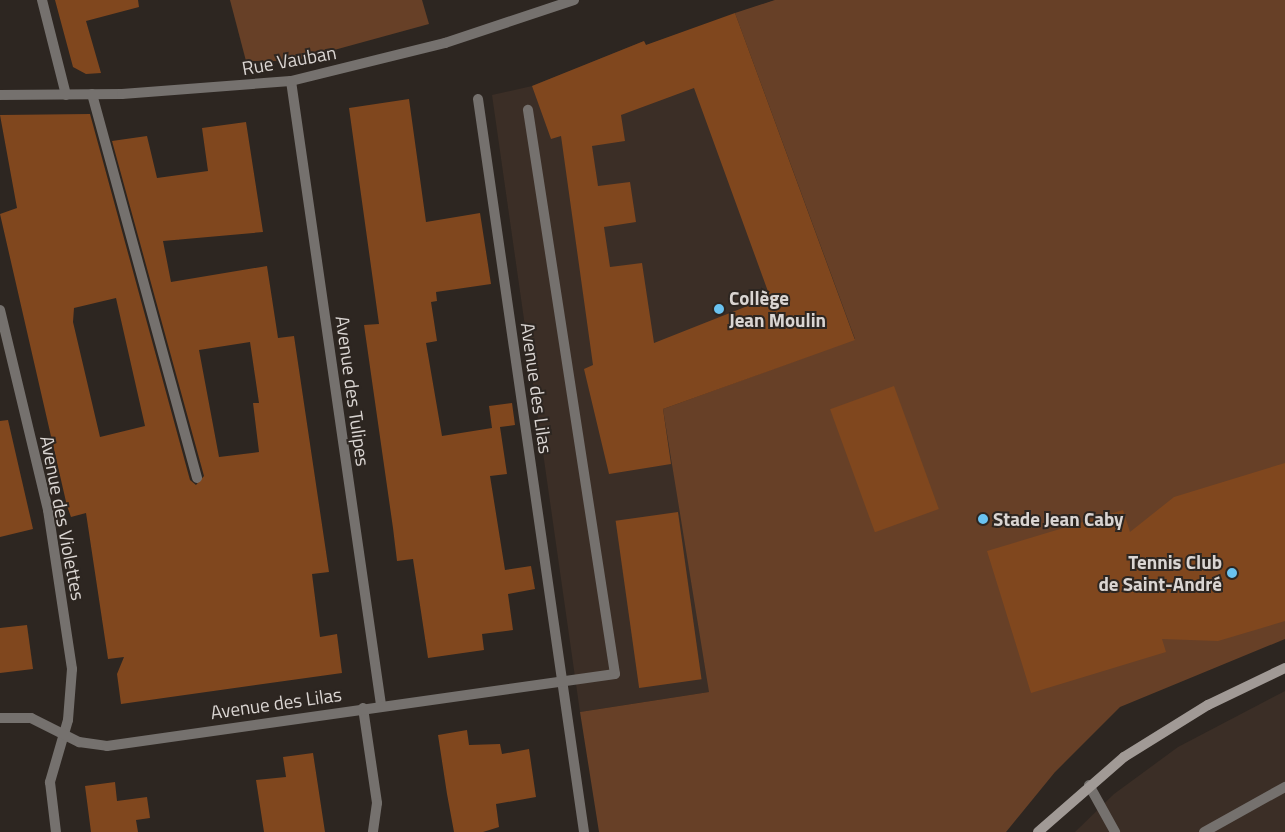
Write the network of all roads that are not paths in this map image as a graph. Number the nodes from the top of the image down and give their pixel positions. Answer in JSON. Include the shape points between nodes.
{"nodes":[{"id":1,"x":42,"y":0,"type":"edge"},
{"id":2,"x":568,"y":1,"type":"edge"},
{"id":3,"x":291,"y":81,"type":"junction"},
{"id":4,"x":92,"y":94,"type":"junction"},
{"id":5,"x":0,"y":95,"type":"edge"},
{"id":6,"x":66,"y":95,"type":"junction"},
{"id":7,"x":478,"y":99,"type":"dead end"},
{"id":8,"x":528,"y":110,"type":"dead end"},
{"id":9,"x":0,"y":310,"type":"edge"},
{"id":10,"x":197,"y":478,"type":"dead end"},
{"id":11,"x":1285,"y":668,"type":"edge"},
{"id":12,"x":563,"y":681,"type":"junction"},
{"id":13,"x":381,"y":705,"type":"junction"},
{"id":14,"x":363,"y":708,"type":"junction"},
{"id":15,"x":0,"y":718,"type":"edge"},
{"id":16,"x":65,"y":734,"type":"junction"},
{"id":17,"x":1089,"y":785,"type":"junction"},
{"id":18,"x":1285,"y":787,"type":"edge"},
{"id":19,"x":56,"y":832,"type":"edge"},
{"id":20,"x":373,"y":832,"type":"edge"},
{"id":21,"x":584,"y":832,"type":"edge"},
{"id":22,"x":1038,"y":832,"type":"edge"},
{"id":23,"x":1115,"y":832,"type":"edge"},
{"id":24,"x":1204,"y":832,"type":"edge"}],
"edges":[{"from":1,"to":6,"type":"street"},
{"from":2,"to":3,"type":"street","name":"Rue Vauban","via":[[445,43]]},
{"from":3,"to":4,"type":"street","name":"Rue Vauban"},
{"from":3,"to":13,"type":"street","name":"Avenue des Tulipes"},
{"from":4,"to":6,"type":"street","name":"Rue Vauban"},
{"from":4,"to":10,"type":"street"},
{"from":5,"to":6,"type":"street","name":"Rue Vauban"},
{"from":7,"to":12,"type":"street","name":"Avenue des Lilas"},
{"from":8,"to":12,"type":"street","via":[[615,674]]},
{"from":9,"to":16,"type":"street","name":"Avenue des Violettes","via":[[52,538],[72,669]]},
{"from":11,"to":17,"type":"main road","via":[[1173,725]]},
{"from":12,"to":13,"type":"street","name":"Avenue des Lilas"},
{"from":12,"to":21,"type":"street","name":"Avenue des Lilas"},
{"from":13,"to":14,"type":"street","name":"Avenue des Lilas"},
{"from":14,"to":16,"type":"street","name":"Avenue des Lilas","via":[[107,746]]},
{"from":14,"to":20,"type":"street","via":[[378,803]]},
{"from":15,"to":16,"type":"street","name":"Avenue des Lilas","via":[[31,718]]},
{"from":16,"to":19,"type":"street","name":"Avenue des Violettes","via":[[50,782]]},
{"from":17,"to":22,"type":"main road"},
{"from":17,"to":23,"type":"street"},
{"from":18,"to":24,"type":"street"}]}
